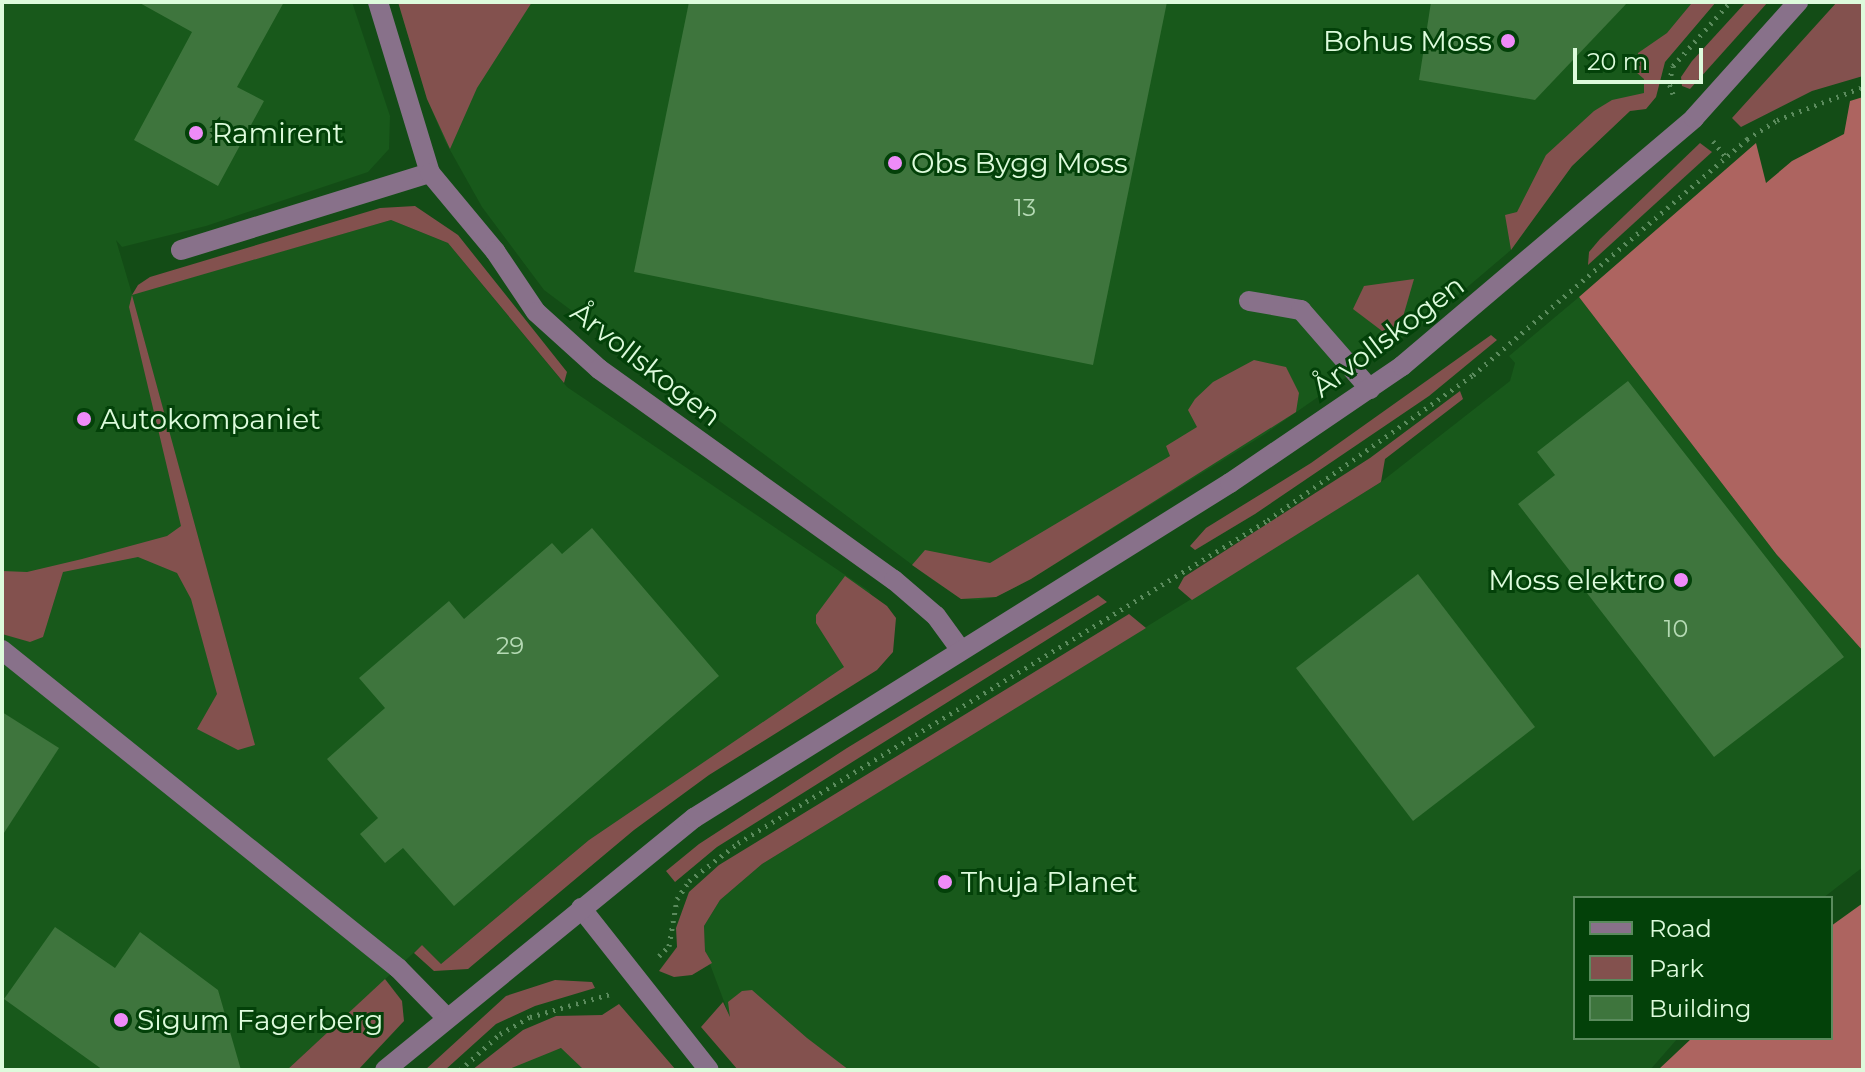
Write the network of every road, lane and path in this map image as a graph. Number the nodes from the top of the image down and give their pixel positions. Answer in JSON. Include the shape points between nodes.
{"nodes":[{"id":1,"x":378,"y":2,"type":"edge"},
{"id":2,"x":1798,"y":2,"type":"edge"},
{"id":3,"x":1863,"y":87,"type":"edge"},
{"id":4,"x":430,"y":173,"type":"junction"},
{"id":5,"x":181,"y":250,"type":"dead end"},
{"id":6,"x":1249,"y":301,"type":"dead end"},
{"id":7,"x":1370,"y":389,"type":"junction"},
{"id":8,"x":960,"y":649,"type":"junction"},
{"id":9,"x":2,"y":650,"type":"edge"},
{"id":10,"x":581,"y":908,"type":"junction"},
{"id":11,"x":634,"y":977,"type":"junction"},
{"id":12,"x":446,"y":1017,"type":"junction"},
{"id":13,"x":385,"y":1070,"type":"edge"},
{"id":14,"x":460,"y":1070,"type":"edge"},
{"id":15,"x":709,"y":1070,"type":"edge"}],
"edges":[{"from":1,"to":4,"type":"street","name":"Årvollskogen"},
{"from":2,"to":7,"type":"street","name":"Årvollskogen","via":[[1694,118],[1595,207]]},
{"from":3,"to":11,"type":"path","via":[[1777,120],[1747,139],[1473,375],[1268,520],[738,843],[689,881],[677,899],[669,946]]},
{"from":4,"to":5,"type":"street"},
{"from":4,"to":8,"type":"street","name":"Årvollskogen","via":[[495,251],[536,312],[588,359],[894,580],[936,616]]},
{"from":6,"to":7,"type":"street","via":[[1301,310]]},
{"from":7,"to":8,"type":"street","name":"Årvollskogen","via":[[1230,483]]},
{"from":8,"to":10,"type":"street","name":"Årvollskogen","via":[[694,818]]},
{"from":9,"to":12,"type":"street","via":[[398,968]]},
{"from":10,"to":11,"type":"street"},
{"from":10,"to":12,"type":"street","name":"Årvollskogen"},
{"from":11,"to":14,"type":"path","via":[[602,1001],[530,1017],[500,1034]]},
{"from":11,"to":15,"type":"street"},
{"from":12,"to":13,"type":"street","name":"Årvollskogen"}]}
